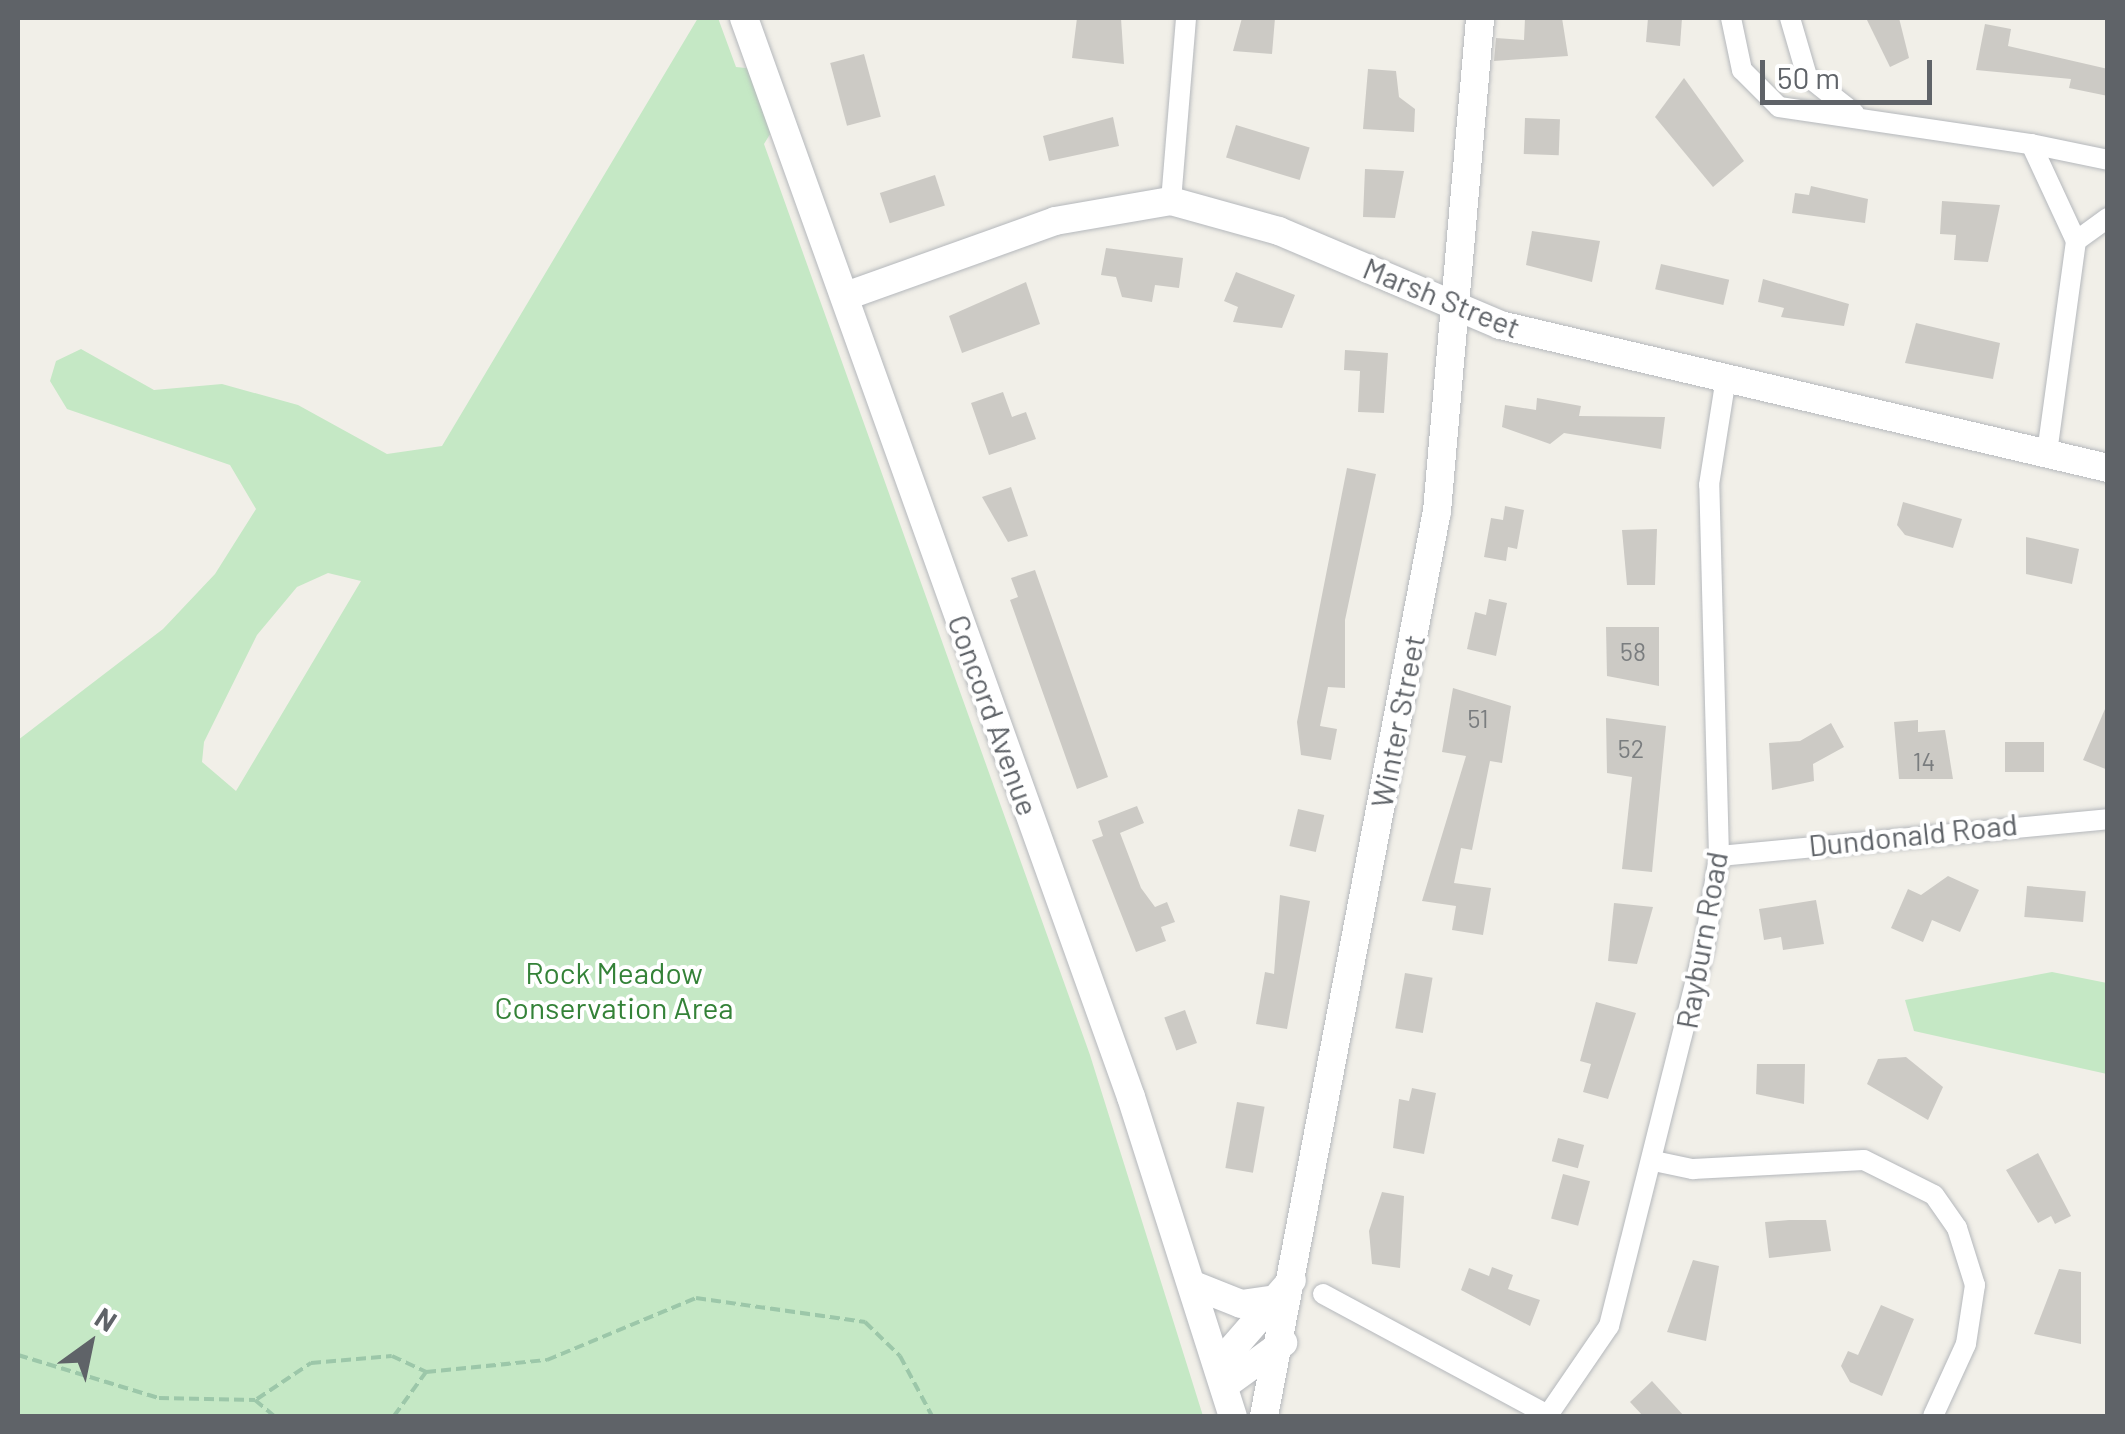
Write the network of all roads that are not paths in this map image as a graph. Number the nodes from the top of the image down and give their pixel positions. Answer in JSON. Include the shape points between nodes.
{"nodes":[{"id":1,"x":744,"y":18,"type":"edge"},
{"id":2,"x":1186,"y":18,"type":"edge"},
{"id":3,"x":1480,"y":18,"type":"edge"},
{"id":4,"x":1731,"y":18,"type":"edge"},
{"id":5,"x":1790,"y":18,"type":"edge"},
{"id":6,"x":1856,"y":114,"type":"junction"},
{"id":7,"x":2031,"y":144,"type":"junction"},
{"id":8,"x":2108,"y":160,"type":"edge"},
{"id":9,"x":1170,"y":201,"type":"junction"},
{"id":10,"x":2108,"y":218,"type":"edge"},
{"id":11,"x":2076,"y":241,"type":"junction"},
{"id":12,"x":846,"y":296,"type":"junction"},
{"id":13,"x":1459,"y":308,"type":"junction"},
{"id":14,"x":1726,"y":378,"type":"junction"},
{"id":15,"x":2047,"y":453,"type":"junction"},
{"id":16,"x":2108,"y":468,"type":"edge"},
{"id":17,"x":2108,"y":820,"type":"edge"},
{"id":18,"x":1718,"y":856,"type":"junction"},
{"id":19,"x":1654,"y":1161,"type":"junction"},
{"id":20,"x":1196,"y":1286,"type":"junction"},
{"id":21,"x":1284,"y":1289,"type":"junction"},
{"id":22,"x":1323,"y":1294,"type":"dead end"},
{"id":23,"x":1285,"y":1339,"type":"junction"},
{"id":24,"x":1222,"y":1374,"type":"junction"},
{"id":25,"x":1234,"y":1416,"type":"edge"},
{"id":26,"x":1264,"y":1416,"type":"edge"},
{"id":27,"x":1549,"y":1416,"type":"edge"},
{"id":28,"x":1933,"y":1416,"type":"edge"}],
"edges":[{"from":1,"to":12,"type":"main road","name":"Concord Avenue"},
{"from":2,"to":9,"type":"street"},
{"from":3,"to":13,"type":"main road","name":"Winter Street"},
{"from":4,"to":6,"type":"street","via":[[1742,70],[1765,98],[1793,111]]},
{"from":5,"to":6,"type":"street","via":[[1807,76]]},
{"from":6,"to":7,"type":"street"},
{"from":7,"to":8,"type":"street"},
{"from":7,"to":11,"type":"street"},
{"from":9,"to":12,"type":"main road","name":"Marsh Street","via":[[1055,221]]},
{"from":9,"to":13,"type":"main road","name":"Marsh Street","via":[[1279,232]]},
{"from":10,"to":11,"type":"street"},
{"from":11,"to":15,"type":"street"},
{"from":12,"to":20,"type":"main road","name":"Concord Avenue"},
{"from":13,"to":14,"type":"main road","name":"Marsh Street"},
{"from":13,"to":21,"type":"main road","name":"Winter Street","via":[[1437,511]]},
{"from":14,"to":15,"type":"main road","name":"Marsh Street"},
{"from":14,"to":18,"type":"street","name":"Rayburn Road","via":[[1707,572]]},
{"from":15,"to":16,"type":"main road","name":"Marsh Street"},
{"from":17,"to":18,"type":"street","name":"Dundonald Road"},
{"from":18,"to":19,"type":"street","name":"Rayburn Road"},
{"from":19,"to":27,"type":"street","name":"Rayburn Road","via":[[1609,1326]]},
{"from":19,"to":28,"type":"street","via":[[1693,1168],[1864,1160],[1934,1195],[1975,1285],[1966,1344]]},
{"from":20,"to":21,"type":"main road","via":[[1242,1304]]},
{"from":20,"to":24,"type":"main road","name":"Concord Avenue"},
{"from":21,"to":23,"type":"main road","name":"Winter Street"},
{"from":21,"to":24,"type":"main road"},
{"from":22,"to":27,"type":"street"},
{"from":23,"to":24,"type":"main road","via":[[1254,1372]]},
{"from":23,"to":26,"type":"main road","name":"Winter Street"},
{"from":24,"to":25,"type":"main road","name":"Concord Avenue"}]}
